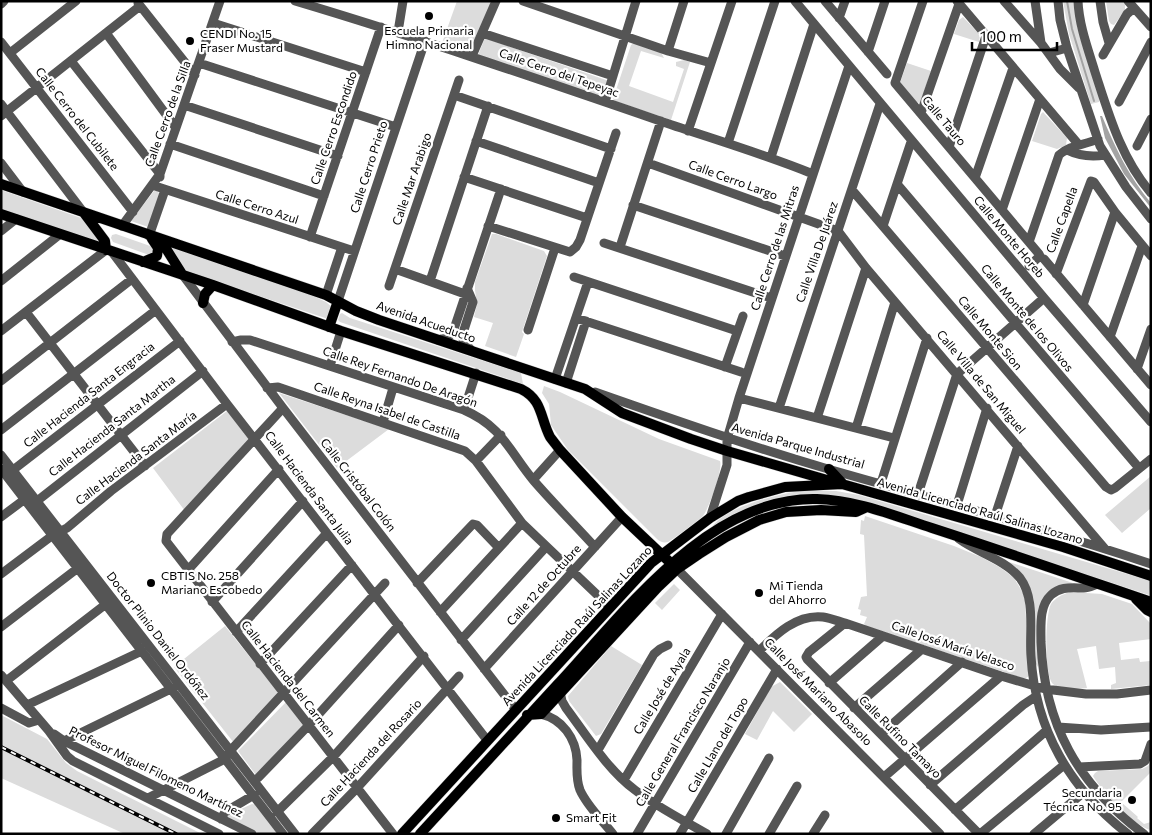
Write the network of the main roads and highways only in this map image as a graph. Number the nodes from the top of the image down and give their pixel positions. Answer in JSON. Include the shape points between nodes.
{"nodes":[{"id":1,"x":1,"y":184,"type":"edge"},
{"id":2,"x":84,"y":213,"type":"junction"},
{"id":3,"x":1,"y":214,"type":"edge"},
{"id":4,"x":122,"y":226,"type":"junction"},
{"id":5,"x":150,"y":236,"type":"junction"},
{"id":6,"x":160,"y":239,"type":"junction"},
{"id":7,"x":107,"y":247,"type":"junction"},
{"id":8,"x":143,"y":262,"type":"junction"},
{"id":9,"x":182,"y":274,"type":"junction"},
{"id":10,"x":213,"y":285,"type":"junction"},
{"id":11,"x":338,"y":301,"type":"junction"},
{"id":12,"x":202,"y":303,"type":"road end"},
{"id":13,"x":329,"y":327,"type":"junction"},
{"id":14,"x":527,"y":370,"type":"junction"},
{"id":15,"x":531,"y":385,"type":"junction"},
{"id":16,"x":829,"y":469,"type":"road end"},
{"id":17,"x":842,"y":484,"type":"junction"},
{"id":18,"x":867,"y":507,"type":"junction"},
{"id":19,"x":710,"y":518,"type":"junction"},
{"id":20,"x":687,"y":551,"type":"junction"},
{"id":21,"x":661,"y":554,"type":"junction"},
{"id":22,"x":674,"y":566,"type":"junction"},
{"id":23,"x":1151,"y":576,"type":"edge"},
{"id":24,"x":1134,"y":596,"type":"junction"},
{"id":25,"x":1151,"y":603,"type":"edge"},
{"id":26,"x":1151,"y":610,"type":"edge"},
{"id":27,"x":518,"y":707,"type":"junction"},
{"id":28,"x":529,"y":715,"type":"junction"},
{"id":29,"x":487,"y":760,"type":"junction"},
{"id":30,"x":402,"y":834,"type":"edge"},
{"id":31,"x":420,"y":834,"type":"edge"}],
"edges":[{"from":1,"to":2,"type":"main road","name":"Avenida Acueducto"},
{"from":2,"to":4,"type":"main road","name":"Avenida Acueducto"},
{"from":2,"to":7,"type":"main road"},
{"from":3,"to":7,"type":"main road","name":"Avenida Acueducto"},
{"from":4,"to":5,"type":"main road","name":"Avenida Acueducto"},
{"from":4,"to":7,"type":"main road","via":[[106,234]]},
{"from":5,"to":6,"type":"main road","name":"Avenida Acueducto"},
{"from":5,"to":8,"type":"main road","via":[[158,254]]},
{"from":6,"to":9,"type":"main road"},
{"from":6,"to":11,"type":"main road","name":"Avenida Acueducto"},
{"from":7,"to":8,"type":"main road","name":"Avenida Acueducto"},
{"from":8,"to":9,"type":"main road","name":"Avenida Acueducto"},
{"from":9,"to":10,"type":"main road","name":"Avenida Acueducto"},
{"from":10,"to":12,"type":"main road"},
{"from":10,"to":13,"type":"main road","name":"Avenida Acueducto"},
{"from":11,"to":13,"type":"main road"},
{"from":11,"to":14,"type":"main road","name":"Avenida Acueducto","via":[[379,320]]},
{"from":13,"to":15,"type":"main road","name":"Avenida Acueducto","via":[[476,373]]},
{"from":14,"to":15,"type":"main road","name":"Avenida Acueducto"},
{"from":14,"to":15,"type":"main road"},
{"from":15,"to":17,"type":"main road","name":"Avenida Acueducto","via":[[555,379],[585,389],[622,413],[727,452]]},
{"from":15,"to":21,"type":"main road","via":[[551,438],[560,450],[622,518]]},
{"from":16,"to":17,"type":"main road"},
{"from":17,"to":19,"type":"main road","name":"Avenida Licenciado Raúl Salinas Lozano","via":[[769,490],[738,501]]},
{"from":17,"to":23,"type":"main road","name":"Avenida Licenciado Raúl Salinas Lozano","via":[[1063,547]]},
{"from":18,"to":20,"type":"main road","via":[[816,499],[760,509],[723,526]]},
{"from":18,"to":22,"type":"main road","via":[[856,512],[786,512],[759,520]]},
{"from":18,"to":24,"type":"main road"},
{"from":19,"to":20,"type":"main road","via":[[705,533]]},
{"from":19,"to":21,"type":"main road","name":"Avenida Licenciado Raúl Salinas Lozano"},
{"from":20,"to":22,"type":"main road"},
{"from":21,"to":22,"type":"main road"},
{"from":21,"to":27,"type":"main road","name":"Avenida Licenciado Raúl Salinas Lozano"},
{"from":22,"to":28,"type":"main road","via":[[648,585]]},
{"from":22,"to":28,"type":"main road","via":[[541,714]]},
{"from":24,"to":25,"type":"main road"},
{"from":24,"to":26,"type":"main road"},
{"from":25,"to":26,"type":"main road"},
{"from":27,"to":28,"type":"main road"},
{"from":27,"to":29,"type":"main road","via":[[517,718],[489,750]]},
{"from":27,"to":30,"type":"main road","name":"Avenida Licenciado Raúl Salinas Lozano"},
{"from":28,"to":29,"type":"main road"},
{"from":29,"to":31,"type":"main road"}]}
